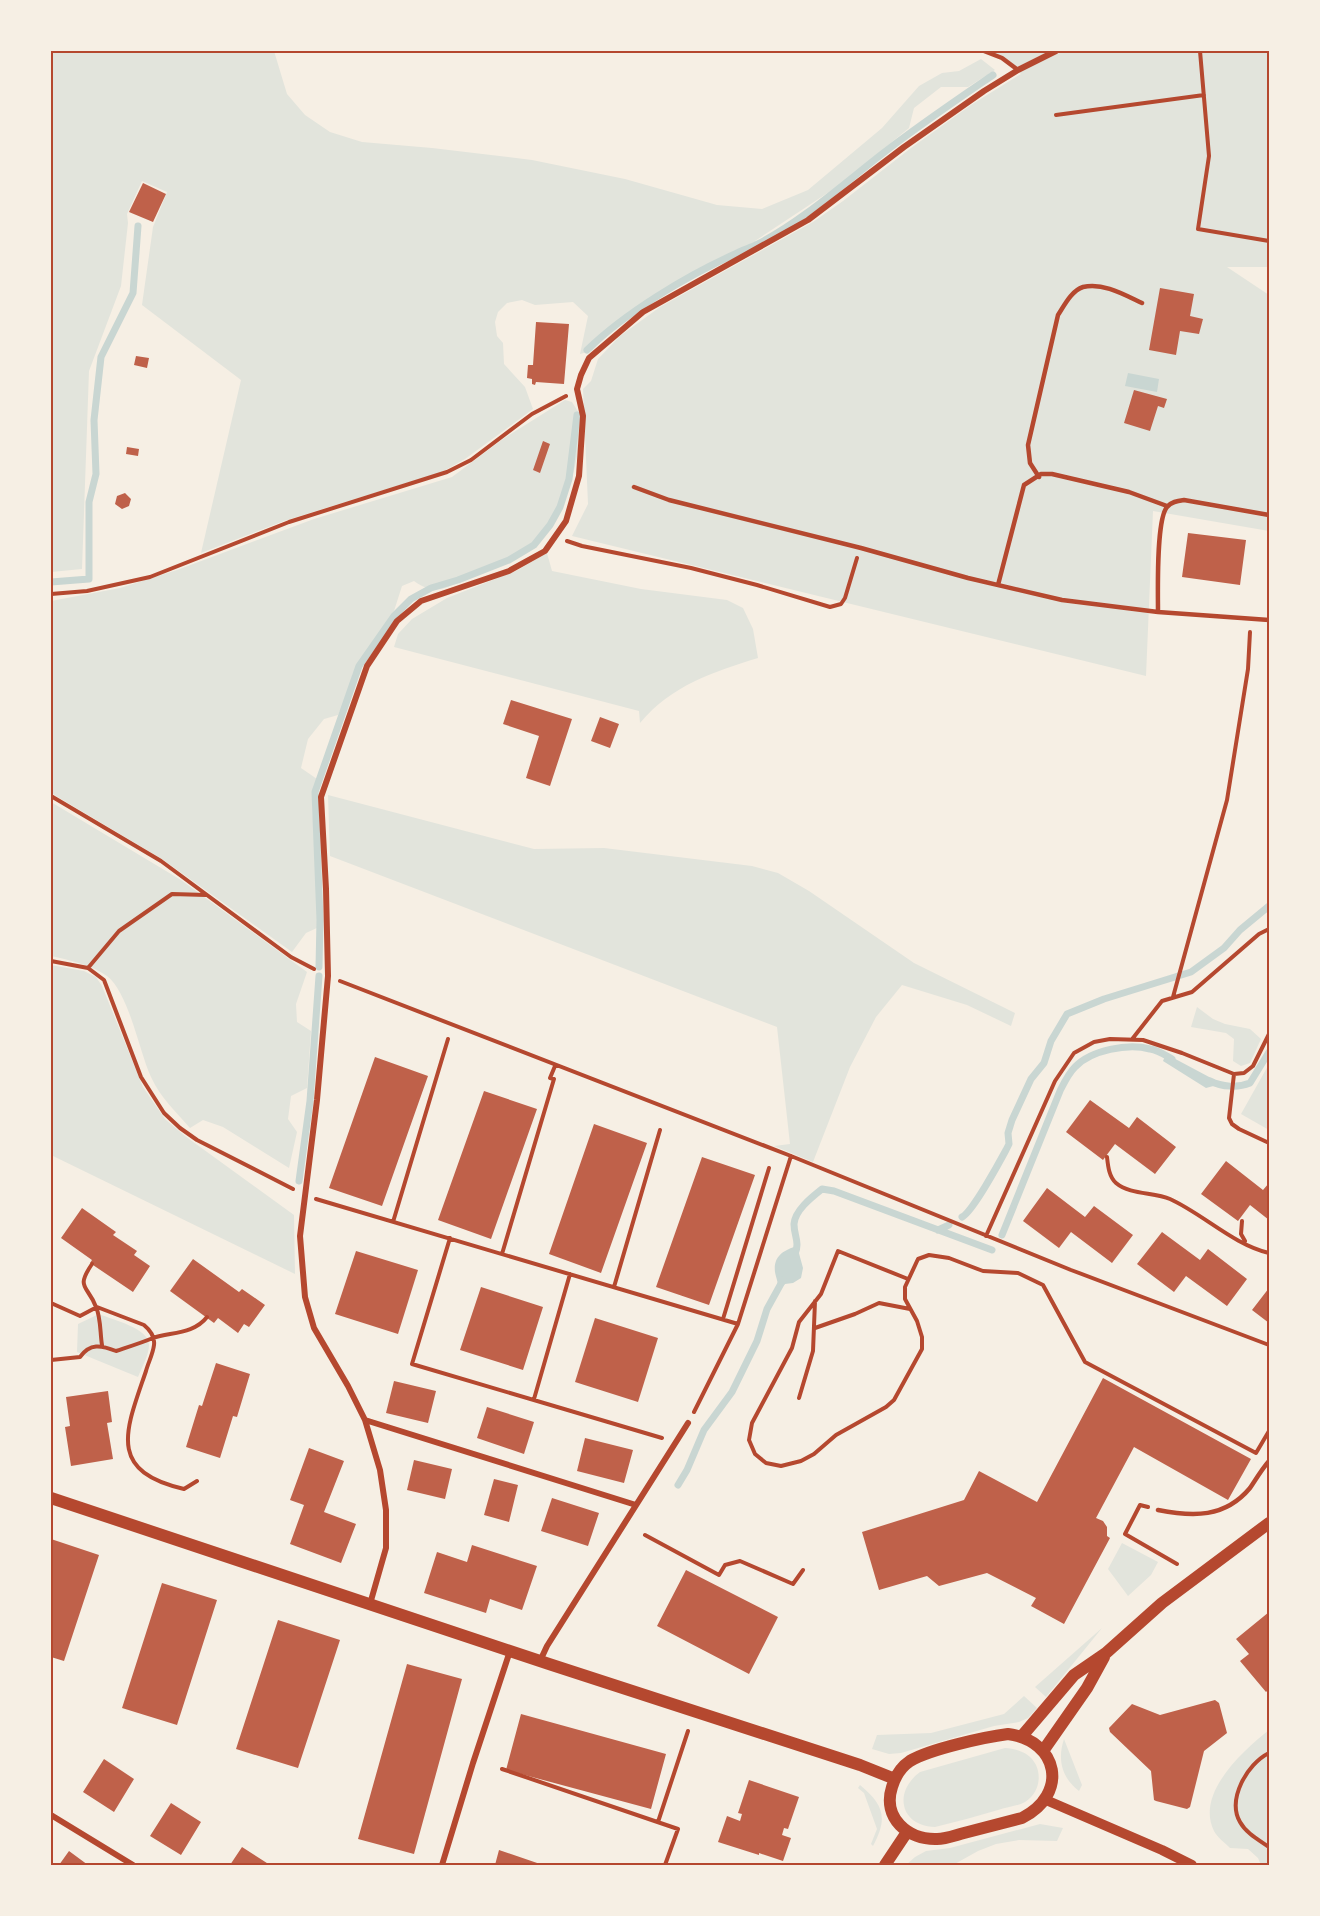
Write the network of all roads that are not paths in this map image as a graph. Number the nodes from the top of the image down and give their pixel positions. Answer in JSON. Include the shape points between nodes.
{"nodes":[{"id":1,"x":984,"y":51,"type":"edge"},
{"id":2,"x":1056,"y":51,"type":"edge"},
{"id":3,"x":1018,"y":70,"type":"junction"},
{"id":4,"x":1142,"y":303,"type":"dead end"},
{"id":5,"x":1039,"y":477,"type":"junction"},
{"id":6,"x":634,"y":487,"type":"dead end"},
{"id":7,"x":1167,"y":506,"type":"junction"},
{"id":8,"x":1269,"y":515,"type":"edge"},
{"id":9,"x":998,"y":585,"type":"junction"},
{"id":10,"x":1158,"y":612,"type":"junction"},
{"id":11,"x":1269,"y":620,"type":"edge"},
{"id":12,"x":365,"y":1420,"type":"junction"},
{"id":13,"x":688,"y":1423,"type":"road end"},
{"id":14,"x":1269,"y":1461,"type":"edge"},
{"id":15,"x":51,"y":1498,"type":"edge"},
{"id":16,"x":636,"y":1505,"type":"junction"},
{"id":17,"x":1158,"y":1510,"type":"road end"},
{"id":18,"x":1269,"y":1523,"type":"edge"},
{"id":19,"x":370,"y":1605,"type":"junction"},
{"id":20,"x":510,"y":1652,"type":"junction"},
{"id":21,"x":1106,"y":1653,"type":"junction"},
{"id":22,"x":540,"y":1661,"type":"junction"},
{"id":23,"x":1022,"y":1736,"type":"junction"},
{"id":24,"x":1043,"y":1751,"type":"junction"},
{"id":25,"x":895,"y":1779,"type":"junction"},
{"id":26,"x":1046,"y":1800,"type":"junction"},
{"id":27,"x":51,"y":1815,"type":"edge"},
{"id":28,"x":907,"y":1832,"type":"junction"},
{"id":29,"x":133,"y":1865,"type":"edge"},
{"id":30,"x":442,"y":1865,"type":"edge"},
{"id":31,"x":885,"y":1865,"type":"edge"},
{"id":32,"x":1192,"y":1865,"type":"edge"}],
"edges":[{"from":1,"to":3,"type":"lane"},
{"from":2,"to":3,"type":"street"},
{"from":3,"to":12,"type":"street","via":[[904,147],[808,220],[643,312],[589,358],[578,389],[583,416],[579,476],[566,521],[545,551],[509,571],[421,601],[397,621],[367,666],[321,797],[328,976],[300,1236],[305,1297],[314,1329]]},
{"from":4,"to":5,"type":"lane","via":[[1117,291],[1082,287],[1069,297],[1058,315],[1028,445],[1030,463]]},
{"from":5,"to":7,"type":"lane","via":[[1052,474],[1129,492]]},
{"from":5,"to":9,"type":"lane","via":[[1024,485]]},
{"from":6,"to":9,"type":"lane","via":[[669,500]]},
{"from":7,"to":8,"type":"lane","via":[[1184,500]]},
{"from":7,"to":10,"type":"lane","via":[[1161,523]]},
{"from":9,"to":10,"type":"lane","via":[[1062,600]]},
{"from":10,"to":11,"type":"lane"},
{"from":12,"to":16,"type":"street"},
{"from":12,"to":19,"type":"street","via":[[380,1470],[386,1510],[386,1548]]},
{"from":13,"to":16,"type":"street"},
{"from":14,"to":17,"type":"lane","via":[[1248,1490],[1221,1511],[1191,1515]]},
{"from":15,"to":19,"type":"main road"},
{"from":16,"to":22,"type":"street"},
{"from":18,"to":21,"type":"main road","via":[[1162,1603]]},
{"from":19,"to":20,"type":"main road"},
{"from":20,"to":22,"type":"main road"},
{"from":20,"to":30,"type":"street"},
{"from":21,"to":23,"type":"main road","via":[[1074,1675]]},
{"from":21,"to":24,"type":"main road"},
{"from":22,"to":25,"type":"main road"},
{"from":23,"to":24,"type":"main road"},
{"from":23,"to":25,"type":"main road","via":[[990,1737],[928,1754],[910,1761]]},
{"from":24,"to":26,"type":"main road","via":[[1053,1775]]},
{"from":25,"to":28,"type":"main road","via":[[890,1807]]},
{"from":26,"to":28,"type":"main road","via":[[1022,1818],[940,1840]]},
{"from":26,"to":32,"type":"street"},
{"from":27,"to":29,"type":"street"},
{"from":28,"to":31,"type":"main road"}]}
